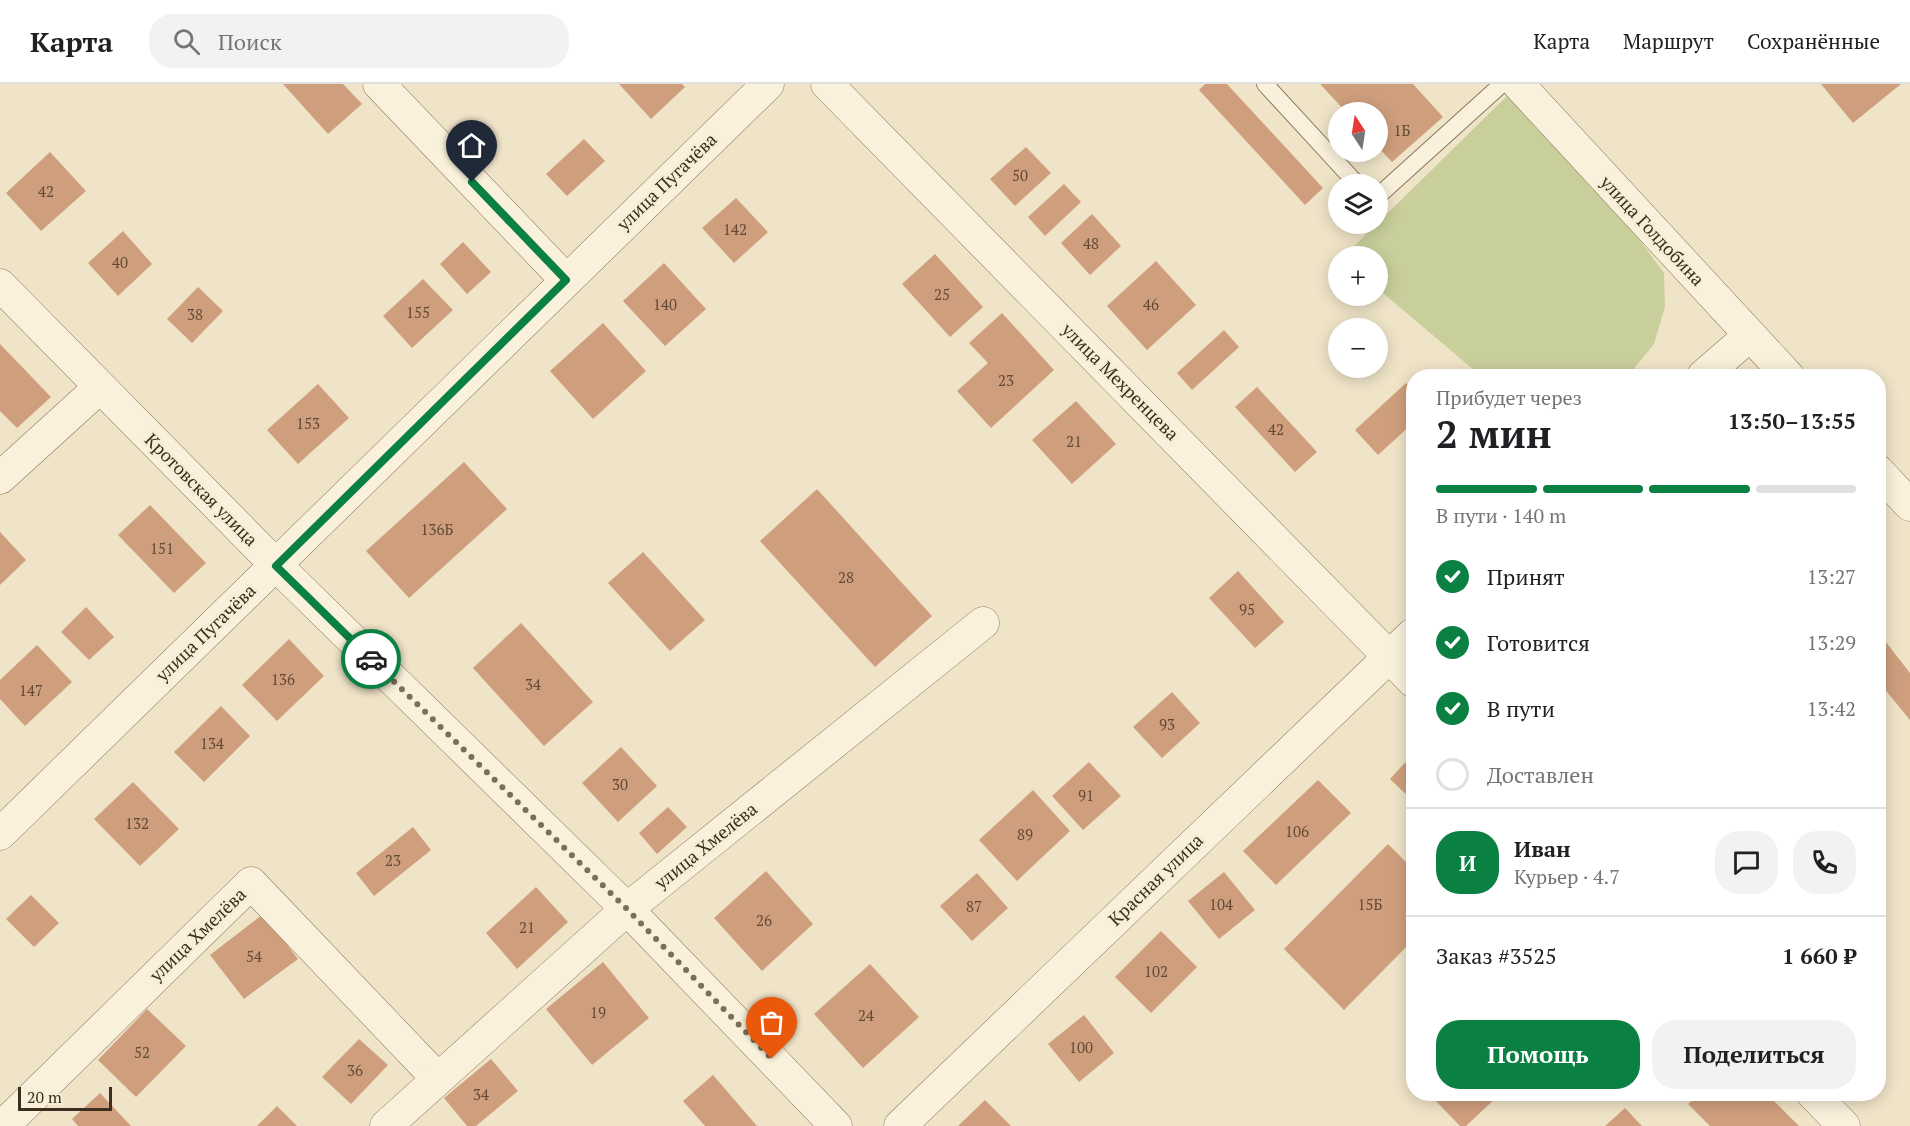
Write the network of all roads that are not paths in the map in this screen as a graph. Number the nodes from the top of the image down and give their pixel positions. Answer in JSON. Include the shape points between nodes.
{"nodes":[{"id":1,"x":378,"y":84,"type":"edge"},
{"id":2,"x":768,"y":84,"type":"edge"},
{"id":3,"x":826,"y":84,"type":"edge"},
{"id":4,"x":1265,"y":84,"type":"edge"},
{"id":5,"x":1502,"y":84,"type":"edge"},
{"id":6,"x":1518,"y":84,"type":"edge"},
{"id":7,"x":1348,"y":174,"type":"edge"},
{"id":8,"x":1388,"y":187,"type":"edge"},
{"id":9,"x":566,"y":280,"type":"junction"},
{"id":10,"x":0,"y":285,"type":"edge"},
{"id":11,"x":1749,"y":336,"type":"junction"},
{"id":12,"x":1711,"y":369,"type":"edge"},
{"id":13,"x":1781,"y":369,"type":"edge"},
{"id":14,"x":99,"y":388,"type":"junction"},
{"id":15,"x":0,"y":478,"type":"edge"},
{"id":16,"x":1886,"y":480,"type":"edge"},
{"id":17,"x":1910,"y":505,"type":"edge"},
{"id":18,"x":276,"y":566,"type":"junction"},
{"id":19,"x":983,"y":623,"type":"dead end"},
{"id":20,"x":1406,"y":640,"type":"edge"},
{"id":21,"x":1389,"y":656,"type":"junction"},
{"id":22,"x":1406,"y":674,"type":"edge"},
{"id":23,"x":0,"y":834,"type":"edge"},
{"id":24,"x":627,"y":909,"type":"junction"},
{"id":25,"x":437,"y":1078,"type":"junction"},
{"id":26,"x":1820,"y":1101,"type":"edge"},
{"id":27,"x":3,"y":1126,"type":"edge"},
{"id":28,"x":386,"y":1126,"type":"edge"},
{"id":29,"x":836,"y":1126,"type":"edge"},
{"id":30,"x":900,"y":1126,"type":"edge"},
{"id":31,"x":1844,"y":1126,"type":"edge"}],
"edges":[{"from":1,"to":9,"type":"street"},
{"from":2,"to":9,"type":"street","name":"улица Пугачёва"},
{"from":3,"to":21,"type":"street","name":"улица Мехренцева"},
{"from":4,"to":7,"type":"lane"},
{"from":5,"to":8,"type":"lane"},
{"from":6,"to":11,"type":"street","name":"улица Голдобина"},
{"from":9,"to":18,"type":"street","name":"улица Пугачёва"},
{"from":10,"to":14,"type":"street","name":"Кротовская улица"},
{"from":11,"to":12,"type":"street"},
{"from":11,"to":13,"type":"street","name":"улица Голдобина"},
{"from":14,"to":15,"type":"street"},
{"from":14,"to":18,"type":"street","name":"Кротовская улица"},
{"from":16,"to":17,"type":"street"},
{"from":18,"to":23,"type":"street","name":"улица Пугачёва"},
{"from":18,"to":24,"type":"street","name":"Кротовская улица"},
{"from":19,"to":24,"type":"street","name":"улица Хмелёва"},
{"from":20,"to":21,"type":"street","name":"Красная улица"},
{"from":21,"to":22,"type":"street","name":"улица Мехренцева"},
{"from":21,"to":30,"type":"street","name":"Красная улица"},
{"from":24,"to":25,"type":"street","name":"улица Хмелёва"},
{"from":24,"to":29,"type":"street","name":"Кротовская улица"},
{"from":25,"to":27,"type":"street","name":"улица Хмелёва","via":[[251,883]]},
{"from":25,"to":28,"type":"street","name":"улица Хмелёва"},
{"from":26,"to":31,"type":"street"}]}
